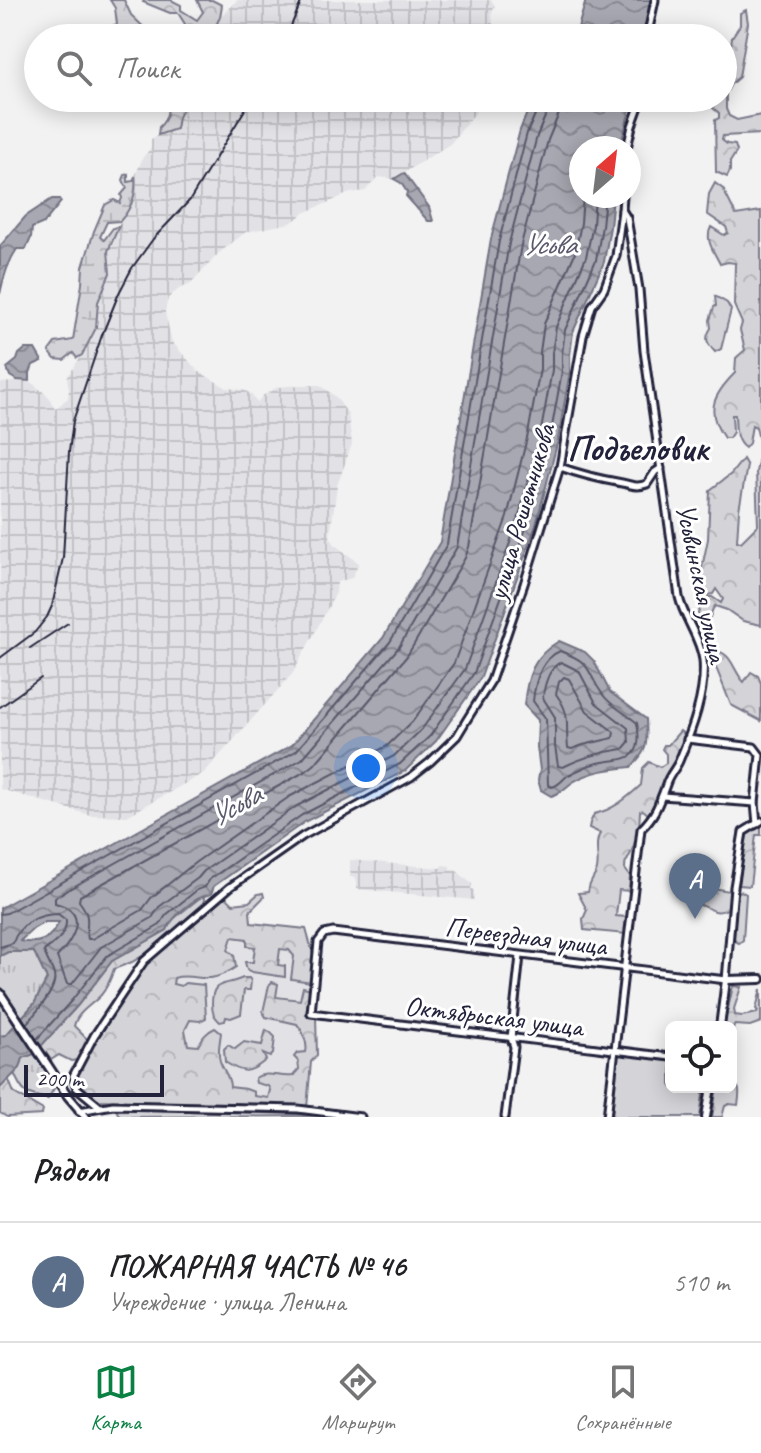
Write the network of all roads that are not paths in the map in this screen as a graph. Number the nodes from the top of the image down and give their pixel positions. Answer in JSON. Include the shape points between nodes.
{"nodes":[{"id":1,"x":655,"y":0,"type":"edge"},
{"id":2,"x":650,"y":24,"type":"edge"},
{"id":3,"x":637,"y":112,"type":"edge"},
{"id":4,"x":630,"y":136,"type":"edge"},
{"id":5,"x":622,"y":210,"type":"joint"},
{"id":6,"x":560,"y":467,"type":"junction"},
{"id":7,"x":661,"y":468,"type":"junction"},
{"id":8,"x":687,"y":739,"type":"junction"},
{"id":9,"x":662,"y":796,"type":"junction"},
{"id":10,"x":755,"y":803,"type":"junction"},
{"id":11,"x":759,"y":822,"type":"edge"},
{"id":12,"x":520,"y":956,"type":"junction"},
{"id":13,"x":626,"y":969,"type":"junction"},
{"id":14,"x":761,"y":979,"type":"edge"},
{"id":15,"x":726,"y":980,"type":"junction"},
{"id":16,"x":0,"y":993,"type":"edge"},
{"id":17,"x":311,"y":1013,"type":"joint"},
{"id":18,"x":721,"y":1021,"type":"edge"},
{"id":19,"x":511,"y":1038,"type":"junction"},
{"id":20,"x":615,"y":1050,"type":"junction"},
{"id":21,"x":665,"y":1056,"type":"edge"},
{"id":22,"x":710,"y":1093,"type":"edge"},
{"id":23,"x":99,"y":1106,"type":"junction"},
{"id":24,"x":79,"y":1111,"type":"junction"},
{"id":25,"x":86,"y":1117,"type":"edge"},
{"id":26,"x":361,"y":1117,"type":"edge"},
{"id":27,"x":505,"y":1117,"type":"edge"},
{"id":28,"x":607,"y":1117,"type":"edge"},
{"id":29,"x":706,"y":1117,"type":"edge"}],
"edges":[{"from":1,"to":2,"type":"street"},
{"from":3,"to":4,"type":"street"},
{"from":5,"to":6,"type":"street","name":"улица Решетникова","via":[[616,256],[583,336]]},
{"from":5,"to":7,"type":"street","name":"Усьвинская улица","via":[[639,289]]},
{"from":6,"to":7,"type":"street","via":[[635,487],[647,484]]},
{"from":6,"to":23,"type":"street","name":"улица Решетникова","via":[[491,681],[457,736],[411,777],[303,836],[230,887],[144,961],[73,1076],[77,1088]]},
{"from":7,"to":8,"type":"street","name":"Усьвинская улица","via":[[679,597],[703,662],[701,695]]},
{"from":8,"to":9,"type":"street","name":"Усьвинская улица"},
{"from":8,"to":10,"type":"street","via":[[758,750]]},
{"from":9,"to":10,"type":"street"},
{"from":9,"to":13,"type":"street","name":"Усьвинская улица","via":[[653,818],[641,829]]},
{"from":10,"to":11,"type":"street"},
{"from":11,"to":15,"type":"street","via":[[743,832]]},
{"from":12,"to":13,"type":"street","name":"Переездная улица"},
{"from":12,"to":17,"type":"street","name":"Переездная улица","via":[[333,932],[318,942]]},
{"from":12,"to":19,"type":"street"},
{"from":13,"to":15,"type":"street","name":"Переездная улица"},
{"from":13,"to":20,"type":"street","name":"Усьвинская улица"},
{"from":14,"to":15,"type":"main road"},
{"from":15,"to":18,"type":"main road"},
{"from":16,"to":24,"type":"main road"},
{"from":17,"to":19,"type":"street","name":"Октябрьская улица"},
{"from":19,"to":20,"type":"street","name":"Октябрьская улица"},
{"from":19,"to":27,"type":"street"},
{"from":20,"to":21,"type":"street","name":"Октябрьская улица"},
{"from":20,"to":28,"type":"street","name":"Усьвинская улица"},
{"from":22,"to":29,"type":"main road"},
{"from":23,"to":24,"type":"street"},
{"from":23,"to":26,"type":"street","via":[[298,1109]]},
{"from":24,"to":25,"type":"main road"}]}
